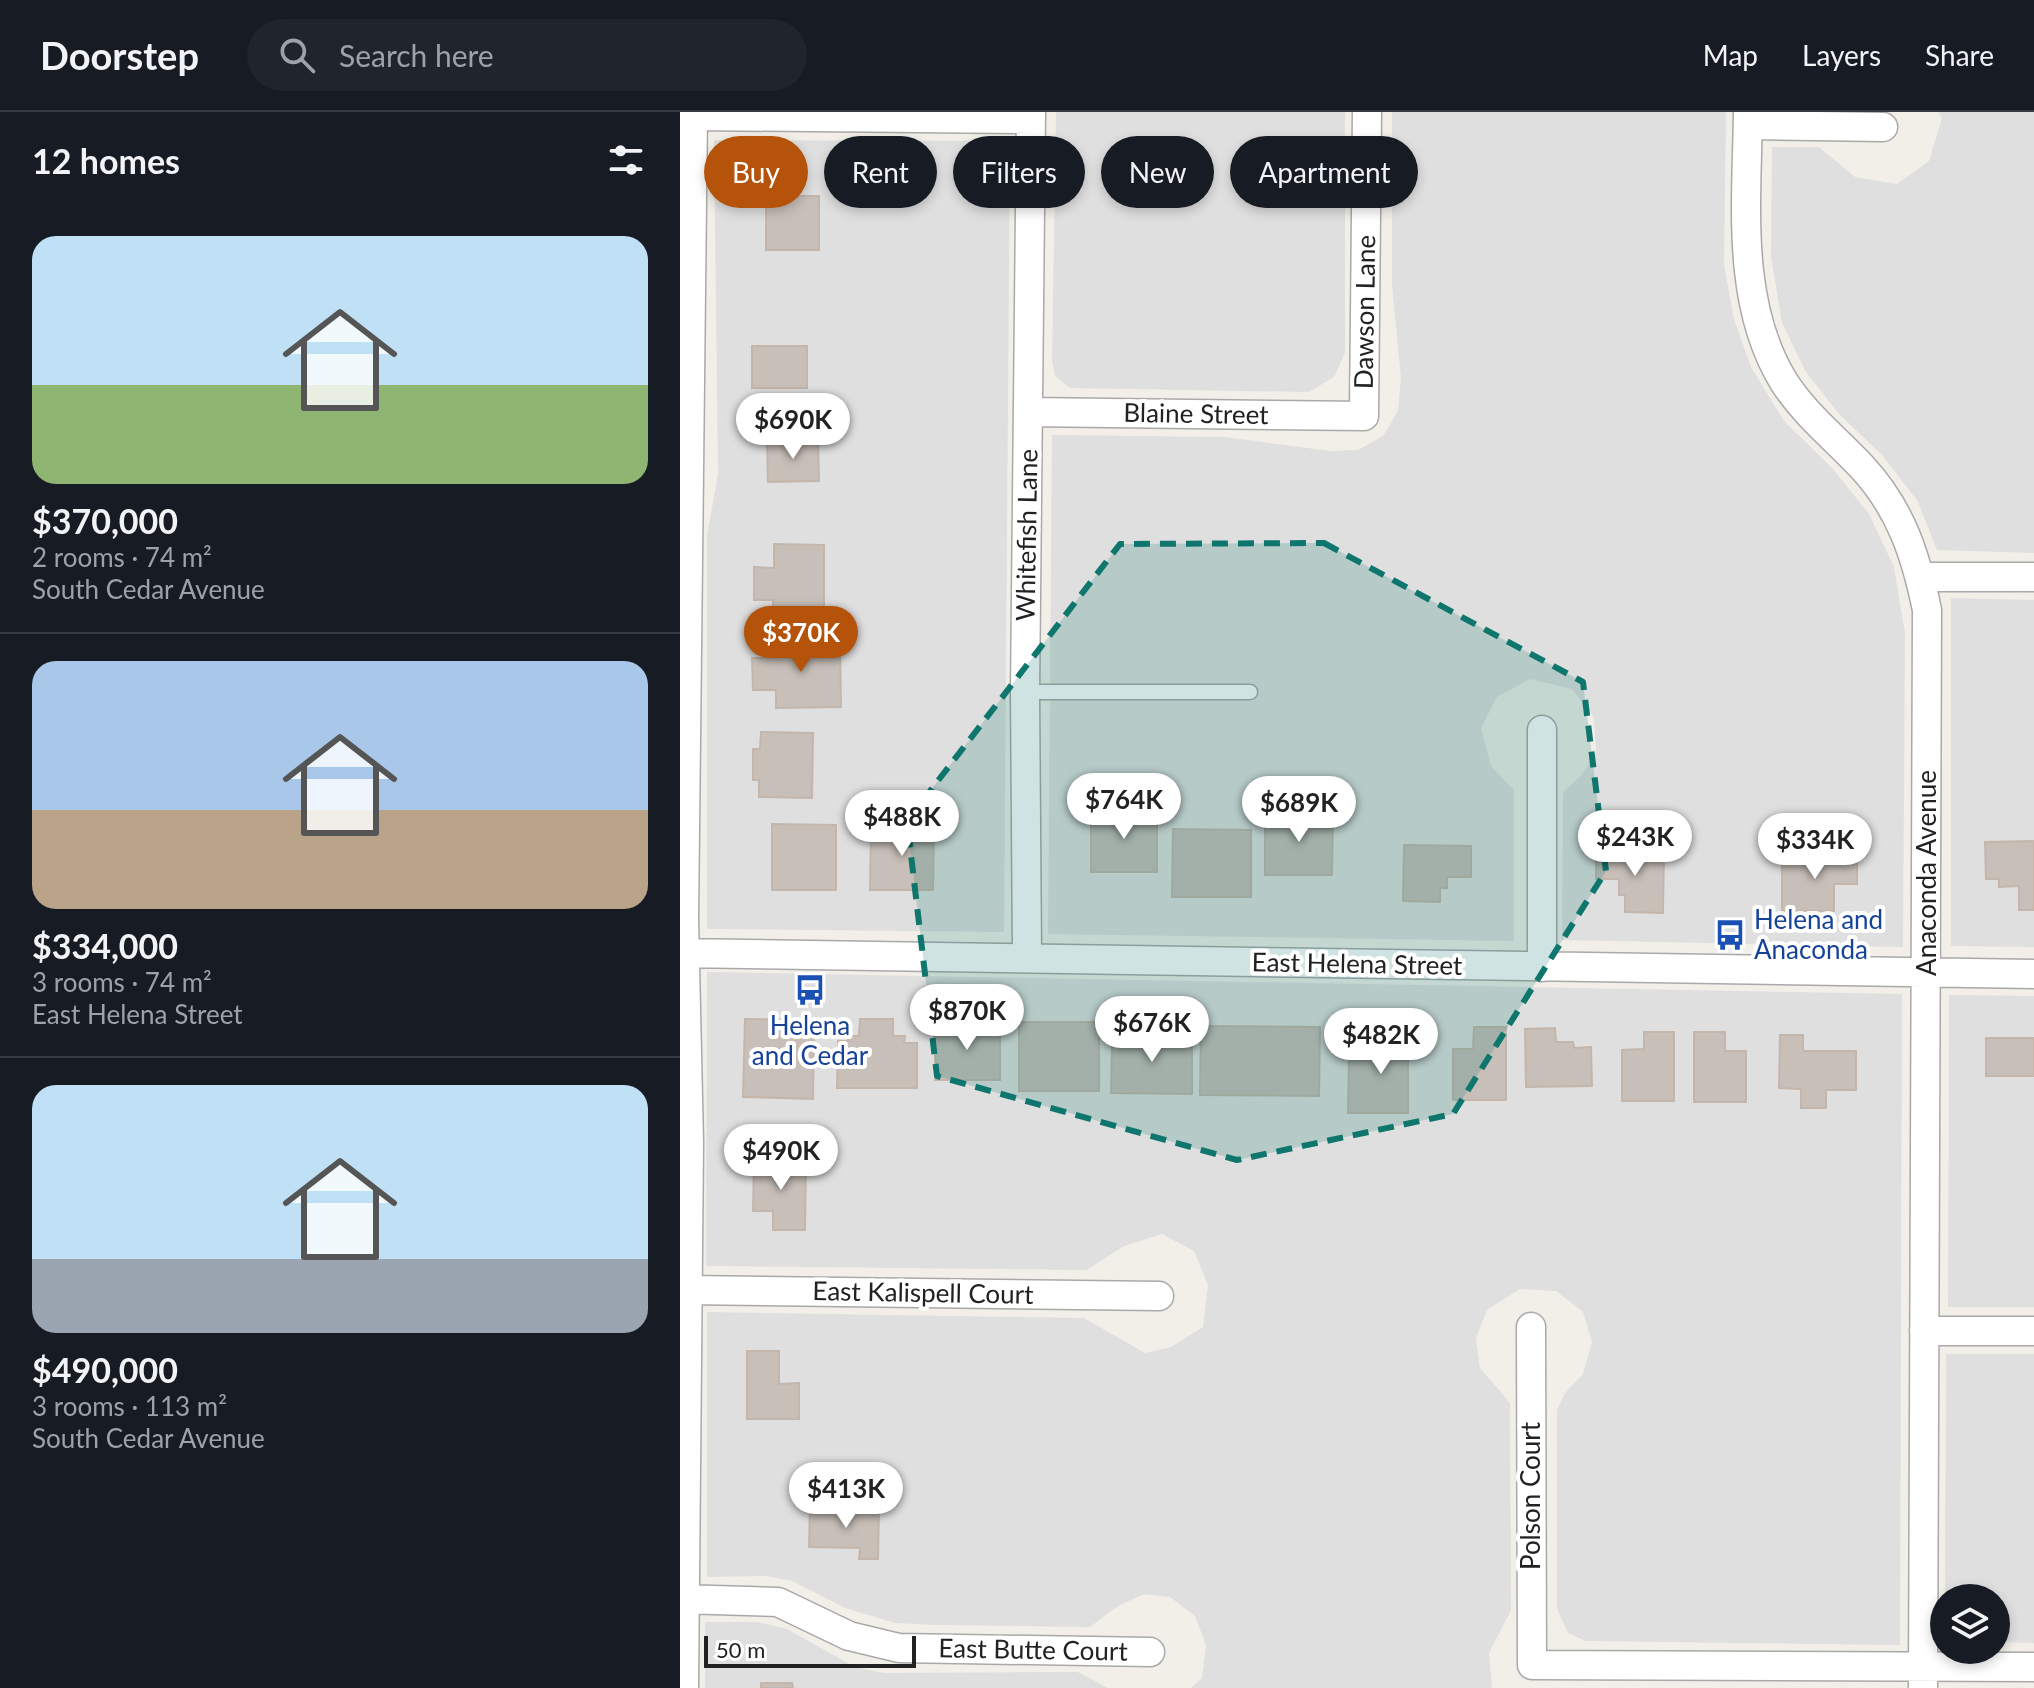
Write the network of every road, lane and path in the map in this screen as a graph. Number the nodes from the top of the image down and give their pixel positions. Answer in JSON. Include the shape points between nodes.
{"nodes":[{"id":1,"x":1367,"y":112,"type":"edge"},
{"id":2,"x":693,"y":114,"type":"edge"},
{"id":3,"x":1031,"y":116,"type":"edge"},
{"id":4,"x":1748,"y":118,"type":"edge"},
{"id":5,"x":1883,"y":127,"type":"dead end"},
{"id":6,"x":1028,"y":412,"type":"junction"},
{"id":7,"x":1364,"y":416,"type":"joint"},
{"id":8,"x":684,"y":498,"type":"edge"},
{"id":9,"x":1920,"y":577,"type":"junction"},
{"id":10,"x":2034,"y":577,"type":"edge"},
{"id":11,"x":1025,"y":692,"type":"junction"},
{"id":12,"x":1250,"y":692,"type":"dead end"},
{"id":13,"x":1542,"y":730,"type":"dead end"},
{"id":14,"x":682,"y":953,"type":"edge"},
{"id":15,"x":1027,"y":957,"type":"junction"},
{"id":16,"x":1542,"y":967,"type":"junction"},
{"id":17,"x":1927,"y":973,"type":"junction"},
{"id":18,"x":2034,"y":974,"type":"edge"},
{"id":19,"x":687,"y":1290,"type":"junction"},
{"id":20,"x":1159,"y":1296,"type":"dead end"},
{"id":21,"x":1531,"y":1327,"type":"dead end"},
{"id":22,"x":1924,"y":1331,"type":"junction"},
{"id":23,"x":2034,"y":1331,"type":"edge"},
{"id":24,"x":682,"y":1599,"type":"edge"},
{"id":25,"x":1150,"y":1652,"type":"dead end"},
{"id":26,"x":2034,"y":1667,"type":"edge"},
{"id":27,"x":1923,"y":1677,"type":"edge"},
{"id":28,"x":684,"y":1688,"type":"edge"}],
"edges":[{"from":1,"to":7,"type":"street","name":"Dawson Lane"},
{"from":2,"to":3,"type":"street"},
{"from":2,"to":8,"type":"street"},
{"from":3,"to":6,"type":"street","name":"Whitefish Lane"},
{"from":4,"to":5,"type":"street"},
{"from":4,"to":9,"type":"street","name":"Anaconda Avenue","via":[[1750,279],[1768,349],[1807,413],[1884,493],[1912,545]]},
{"from":6,"to":7,"type":"street","name":"Blaine Street"},
{"from":6,"to":11,"type":"street","name":"Whitefish Lane"},
{"from":8,"to":14,"type":"street"},
{"from":9,"to":10,"type":"street"},
{"from":9,"to":17,"type":"street","name":"Anaconda Avenue","via":[[1928,643]]},
{"from":11,"to":12,"type":"lane"},
{"from":11,"to":15,"type":"street","name":"Whitefish Lane"},
{"from":13,"to":16,"type":"street"},
{"from":14,"to":15,"type":"street","name":"East Helena Street"},
{"from":14,"to":19,"type":"street"},
{"from":15,"to":16,"type":"street","name":"East Helena Street"},
{"from":16,"to":17,"type":"street","name":"East Helena Street"},
{"from":17,"to":18,"type":"street","name":"East Helena Street"},
{"from":17,"to":22,"type":"street","name":"Anaconda Avenue"},
{"from":19,"to":20,"type":"street","name":"East Kalispell Court"},
{"from":19,"to":24,"type":"street"},
{"from":21,"to":27,"type":"street","name":"Polson Court","via":[[1532,1665]]},
{"from":22,"to":23,"type":"street"},
{"from":22,"to":27,"type":"street","name":"Anaconda Avenue"},
{"from":24,"to":25,"type":"street","name":"East Butte Court","via":[[778,1602],[849,1636],[899,1648]]},
{"from":24,"to":28,"type":"street"},
{"from":26,"to":27,"type":"street"}]}
